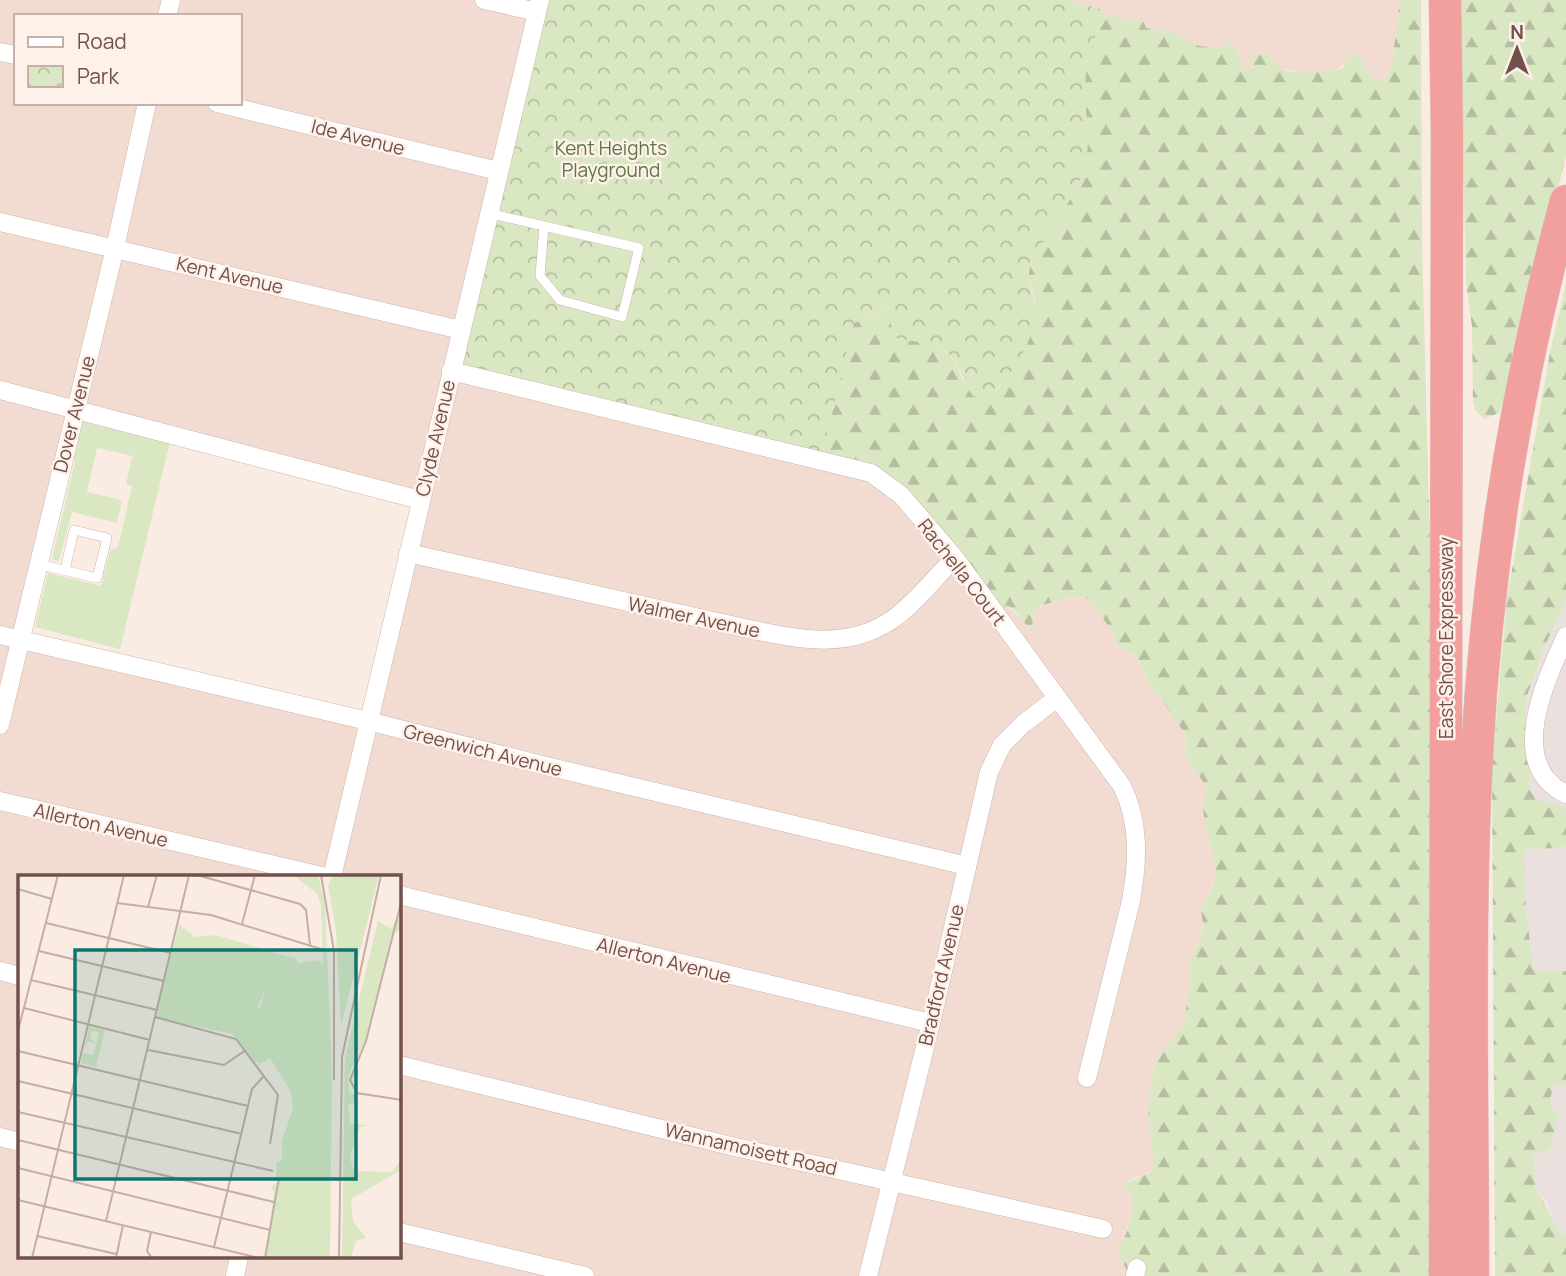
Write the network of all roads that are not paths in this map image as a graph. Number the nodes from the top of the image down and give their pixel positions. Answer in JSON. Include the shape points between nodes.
{"nodes":[{"id":1,"x":484,"y":0,"type":"edge"},
{"id":2,"x":1445,"y":0,"type":"edge"},
{"id":3,"x":538,"y":6,"type":"edge"},
{"id":4,"x":147,"y":105,"type":"edge"},
{"id":5,"x":226,"y":105,"type":"edge"},
{"id":6,"x":498,"y":171,"type":"junction"},
{"id":7,"x":1566,"y":201,"type":"edge"},
{"id":8,"x":488,"y":213,"type":"junction"},
{"id":9,"x":0,"y":222,"type":"edge"},
{"id":10,"x":544,"y":226,"type":"junction"},
{"id":11,"x":114,"y":248,"type":"junction"},
{"id":12,"x":461,"y":330,"type":"junction"},
{"id":13,"x":451,"y":370,"type":"junction"},
{"id":14,"x":0,"y":390,"type":"edge"},
{"id":15,"x":76,"y":408,"type":"junction"},
{"id":16,"x":420,"y":500,"type":"junction"},
{"id":17,"x":408,"y":553,"type":"junction"},
{"id":18,"x":955,"y":558,"type":"junction"},
{"id":19,"x":37,"y":564,"type":"junction"},
{"id":20,"x":65,"y":570,"type":"junction"},
{"id":21,"x":0,"y":635,"type":"edge"},
{"id":22,"x":1566,"y":636,"type":"edge"},
{"id":23,"x":19,"y":640,"type":"junction"},
{"id":24,"x":1057,"y":698,"type":"junction"},
{"id":25,"x":368,"y":721,"type":"junction"},
{"id":26,"x":0,"y":725,"type":"edge"},
{"id":27,"x":1566,"y":794,"type":"edge"},
{"id":28,"x":0,"y":801,"type":"edge"},
{"id":29,"x":967,"y":866,"type":"junction"},
{"id":30,"x":317,"y":875,"type":"edge"},
{"id":31,"x":332,"y":875,"type":"edge"},
{"id":32,"x":401,"y":895,"type":"edge"},
{"id":33,"x":0,"y":971,"type":"edge"},
{"id":34,"x":18,"y":976,"type":"edge"},
{"id":35,"x":930,"y":1023,"type":"junction"},
{"id":36,"x":401,"y":1065,"type":"edge"},
{"id":37,"x":1087,"y":1078,"type":"dead end"},
{"id":38,"x":0,"y":1137,"type":"edge"},
{"id":39,"x":18,"y":1142,"type":"edge"},
{"id":40,"x":891,"y":1180,"type":"junction"},
{"id":41,"x":1104,"y":1229,"type":"dead end"},
{"id":42,"x":401,"y":1232,"type":"edge"},
{"id":43,"x":239,"y":1258,"type":"edge"},
{"id":44,"x":235,"y":1276,"type":"edge"},
{"id":45,"x":585,"y":1276,"type":"edge"},
{"id":46,"x":868,"y":1276,"type":"edge"},
{"id":47,"x":1445,"y":1276,"type":"edge"},
{"id":48,"x":1473,"y":1276,"type":"edge"}],
"edges":[{"from":1,"to":3,"type":"street"},
{"from":2,"to":47,"type":"highway","name":"East Shore Expressway"},
{"from":3,"to":6,"type":"street","name":"Clyde Avenue"},
{"from":4,"to":11,"type":"street","name":"Dover Avenue"},
{"from":5,"to":6,"type":"street","name":"Ide Avenue"},
{"from":6,"to":8,"type":"street","name":"Clyde Avenue"},
{"from":7,"to":48,"type":"highway","name":"East Shore Expressway","via":[[1513,437],[1485,648],[1474,850]]},
{"from":8,"to":10,"type":"lane"},
{"from":8,"to":12,"type":"street","name":"Clyde Avenue"},
{"from":9,"to":11,"type":"street","name":"Kent Avenue"},
{"from":10,"to":10,"type":"lane","via":[[540,276],[561,300],[622,317],[639,247]]},
{"from":11,"to":12,"type":"street","name":"Kent Avenue"},
{"from":11,"to":15,"type":"street","name":"Dover Avenue"},
{"from":12,"to":13,"type":"street","name":"Clyde Avenue"},
{"from":13,"to":16,"type":"street","name":"Clyde Avenue"},
{"from":13,"to":18,"type":"street","name":"Rachella Court","via":[[871,473],[901,495]]},
{"from":14,"to":15,"type":"street"},
{"from":15,"to":16,"type":"street"},
{"from":15,"to":19,"type":"street","name":"Dover Avenue"},
{"from":16,"to":17,"type":"street","name":"Clyde Avenue"},
{"from":17,"to":18,"type":"street","name":"Walmer Avenue","via":[[749,629],[831,641],[863,635],[891,621]]},
{"from":17,"to":25,"type":"street","name":"Clyde Avenue"},
{"from":18,"to":24,"type":"street","name":"Rachella Court"},
{"from":19,"to":20,"type":"lane"},
{"from":19,"to":23,"type":"street","name":"Dover Avenue"},
{"from":20,"to":20,"type":"lane","via":[[97,579],[107,538],[74,530]]},
{"from":21,"to":23,"type":"street","name":"Greenwich Avenue"},
{"from":22,"to":27,"type":"street","via":[[1542,692],[1535,723],[1535,749],[1542,773]]},
{"from":23,"to":25,"type":"street","name":"Greenwich Avenue"},
{"from":23,"to":26,"type":"street","name":"Dover Avenue"},
{"from":24,"to":29,"type":"street","name":"Bradford Avenue","via":[[1002,745],[989,772]]},
{"from":24,"to":37,"type":"street","name":"Rachella Court","via":[[1122,786],[1135,827],[1131,901]]},
{"from":25,"to":29,"type":"street","name":"Greenwich Avenue"},
{"from":25,"to":31,"type":"street","name":"Clyde Avenue"},
{"from":28,"to":30,"type":"street","name":"Allerton Avenue"},
{"from":29,"to":35,"type":"street","name":"Bradford Avenue"},
{"from":32,"to":35,"type":"street","name":"Allerton Avenue"},
{"from":33,"to":34,"type":"street"},
{"from":35,"to":40,"type":"street","name":"Bradford Avenue"},
{"from":36,"to":40,"type":"street","name":"Wannamoisett Road"},
{"from":38,"to":39,"type":"street"},
{"from":40,"to":41,"type":"street","name":"Wannamoisett Road"},
{"from":40,"to":46,"type":"street","name":"Bradford Avenue"},
{"from":42,"to":45,"type":"street"},
{"from":43,"to":44,"type":"street"}]}
